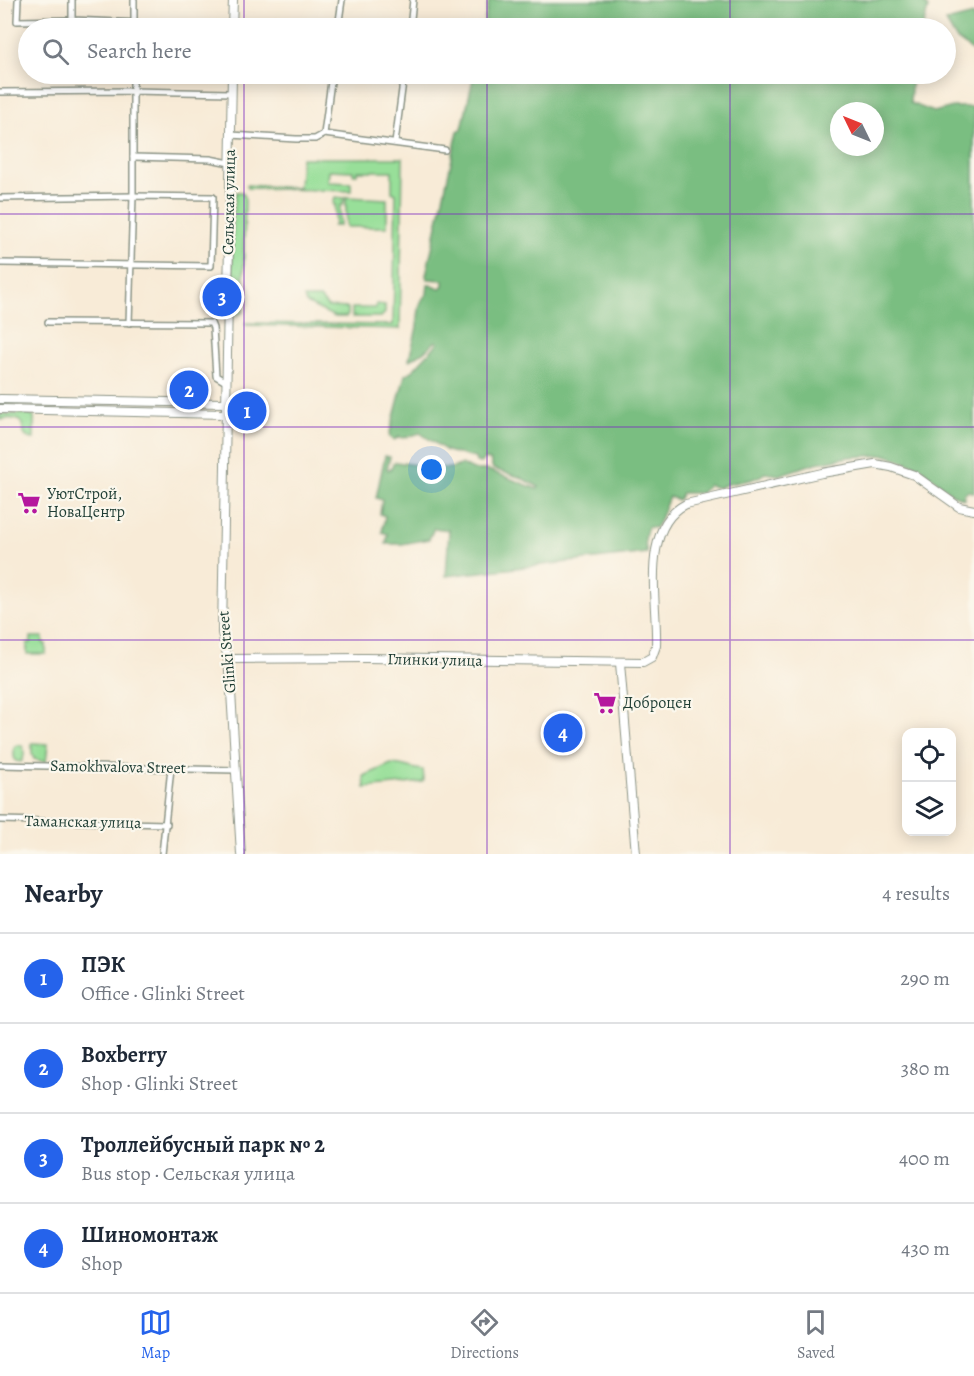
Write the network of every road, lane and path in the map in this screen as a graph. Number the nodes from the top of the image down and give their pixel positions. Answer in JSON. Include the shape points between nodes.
{"nodes":[{"id":1,"x":18,"y":0,"type":"edge"},
{"id":2,"x":72,"y":0,"type":"edge"},
{"id":3,"x":134,"y":0,"type":"edge"},
{"id":4,"x":233,"y":0,"type":"edge"},
{"id":5,"x":342,"y":0,"type":"edge"},
{"id":6,"x":413,"y":0,"type":"edge"},
{"id":7,"x":72,"y":18,"type":"edge"},
{"id":8,"x":134,"y":18,"type":"edge"},
{"id":9,"x":232,"y":18,"type":"edge"},
{"id":10,"x":339,"y":18,"type":"edge"},
{"id":11,"x":411,"y":18,"type":"edge"},
{"id":12,"x":18,"y":21,"type":"edge"},
{"id":13,"x":132,"y":84,"type":"edge"},
{"id":14,"x":231,"y":84,"type":"edge"},
{"id":15,"x":331,"y":84,"type":"edge"},
{"id":16,"x":403,"y":84,"type":"edge"},
{"id":17,"x":132,"y":91,"type":"junction"},
{"id":18,"x":0,"y":92,"type":"edge"},
{"id":19,"x":231,"y":93,"type":"junction"},
{"id":20,"x":324,"y":134,"type":"junction"},
{"id":21,"x":231,"y":135,"type":"junction"},
{"id":22,"x":395,"y":143,"type":"junction"},
{"id":23,"x":445,"y":150,"type":"dead end"},
{"id":24,"x":132,"y":157,"type":"junction"},
{"id":25,"x":230,"y":163,"type":"junction"},
{"id":26,"x":133,"y":196,"type":"junction"},
{"id":27,"x":0,"y":198,"type":"edge"},
{"id":28,"x":0,"y":263,"type":"edge"},
{"id":29,"x":131,"y":266,"type":"junction"},
{"id":30,"x":48,"y":322,"type":"dead end"},
{"id":31,"x":129,"y":323,"type":"junction"},
{"id":32,"x":225,"y":382,"type":"junction"},
{"id":33,"x":0,"y":399,"type":"edge"},
{"id":34,"x":224,"y":403,"type":"junction"},
{"id":35,"x":0,"y":409,"type":"edge"},
{"id":36,"x":224,"y":414,"type":"junction"},
{"id":37,"x":974,"y":510,"type":"edge"},
{"id":38,"x":228,"y":659,"type":"junction"},
{"id":39,"x":620,"y":663,"type":"junction"},
{"id":40,"x":0,"y":765,"type":"edge"},
{"id":41,"x":171,"y":768,"type":"junction"},
{"id":42,"x":235,"y":770,"type":"junction"},
{"id":43,"x":0,"y":820,"type":"edge"},
{"id":44,"x":167,"y":824,"type":"junction"},
{"id":45,"x":162,"y":854,"type":"edge"},
{"id":46,"x":241,"y":854,"type":"edge"},
{"id":47,"x":636,"y":854,"type":"edge"}],
"edges":[{"from":1,"to":12,"type":"street"},
{"from":2,"to":7,"type":"street"},
{"from":3,"to":8,"type":"street"},
{"from":4,"to":9,"type":"main road"},
{"from":5,"to":10,"type":"street"},
{"from":6,"to":11,"type":"street"},
{"from":13,"to":17,"type":"street"},
{"from":14,"to":19,"type":"main road","name":"Сельская улица"},
{"from":15,"to":20,"type":"street"},
{"from":16,"to":22,"type":"street"},
{"from":17,"to":18,"type":"street"},
{"from":17,"to":19,"type":"street"},
{"from":17,"to":24,"type":"street"},
{"from":19,"to":21,"type":"main road","name":"Сельская улица"},
{"from":20,"to":21,"type":"street","via":[[315,139]]},
{"from":20,"to":22,"type":"street"},
{"from":21,"to":25,"type":"main road","name":"Сельская улица"},
{"from":22,"to":23,"type":"street"},
{"from":24,"to":25,"type":"street"},
{"from":24,"to":26,"type":"street"},
{"from":25,"to":32,"type":"main road","name":"Сельская улица"},
{"from":26,"to":27,"type":"street"},
{"from":26,"to":29,"type":"street"},
{"from":26,"to":29,"type":"street","via":[[213,197],[213,208],[211,266]]},
{"from":28,"to":29,"type":"street"},
{"from":29,"to":31,"type":"street"},
{"from":30,"to":31,"type":"street"},
{"from":31,"to":32,"type":"street","via":[[211,323],[216,376]]},
{"from":32,"to":34,"type":"main road","name":"Сельская улица"},
{"from":33,"to":34,"type":"main road"},
{"from":34,"to":36,"type":"main road","name":"Glinki Street"},
{"from":35,"to":36,"type":"main road"},
{"from":36,"to":38,"type":"main road","name":"Glinki Street","via":[[222,633]]},
{"from":37,"to":39,"type":"main road","name":"Глинки улица","via":[[959,507],[914,475],[875,464],[686,504],[671,514],[659,537],[656,646],[652,657],[643,662]]},
{"from":38,"to":39,"type":"main road","name":"Глинки улица"},
{"from":38,"to":42,"type":"main road","name":"Glinki Street"},
{"from":39,"to":47,"type":"main road"},
{"from":40,"to":41,"type":"street","name":"Samokhvalova Street"},
{"from":41,"to":42,"type":"street","name":"Samokhvalova Street"},
{"from":41,"to":44,"type":"street"},
{"from":42,"to":46,"type":"main road","name":"Glinki Street"},
{"from":43,"to":44,"type":"street","name":"Таманская улица"},
{"from":44,"to":45,"type":"street"}]}
